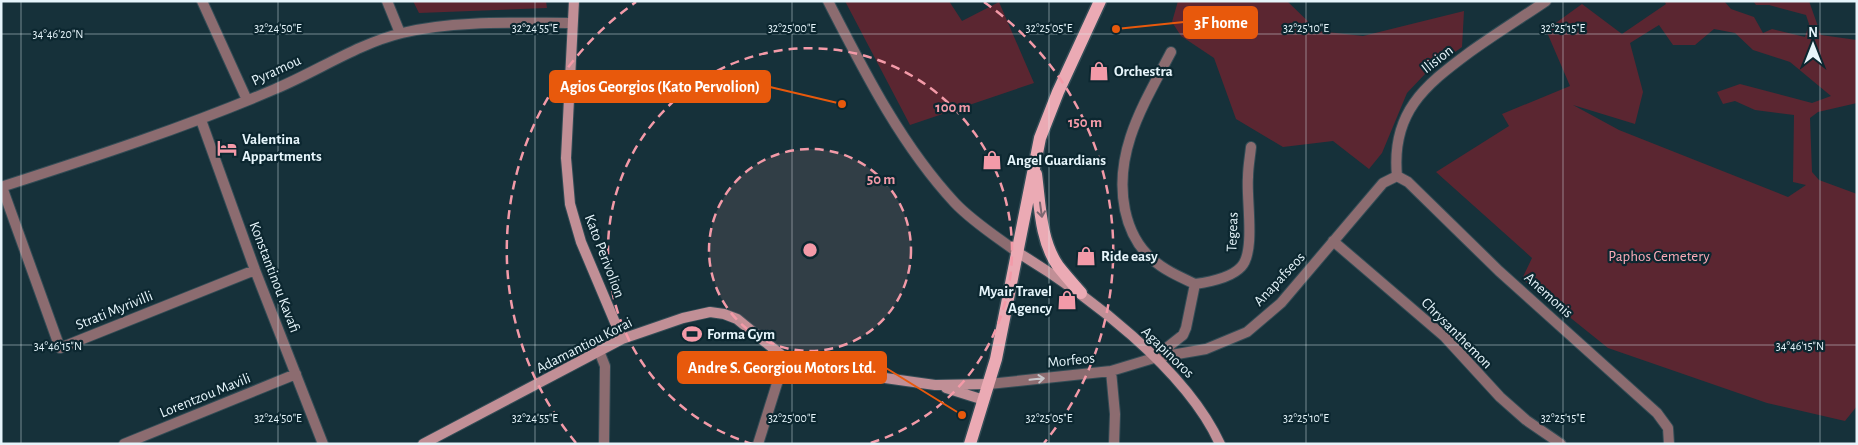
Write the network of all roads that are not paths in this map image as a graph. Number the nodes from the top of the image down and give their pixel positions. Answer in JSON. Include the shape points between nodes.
{"nodes":[{"id":1,"x":202,"y":1,"type":"edge"},
{"id":2,"x":388,"y":1,"type":"edge"},
{"id":3,"x":574,"y":1,"type":"edge"},
{"id":4,"x":828,"y":1,"type":"edge"},
{"id":5,"x":1100,"y":1,"type":"edge"},
{"id":6,"x":1546,"y":1,"type":"edge"},
{"id":7,"x":572,"y":23,"type":"junction"},
{"id":8,"x":400,"y":33,"type":"junction"},
{"id":9,"x":1171,"y":52,"type":"dead end"},
{"id":10,"x":247,"y":100,"type":"junction"},
{"id":11,"x":201,"y":120,"type":"junction"},
{"id":12,"x":1251,"y":146,"type":"dead end"},
{"id":13,"x":1034,"y":162,"type":"junction"},
{"id":14,"x":1396,"y":176,"type":"junction"},
{"id":15,"x":2,"y":187,"type":"edge"},
{"id":16,"x":1333,"y":241,"type":"junction"},
{"id":17,"x":1018,"y":252,"type":"junction"},
{"id":18,"x":255,"y":270,"type":"junction"},
{"id":19,"x":1195,"y":284,"type":"junction"},
{"id":20,"x":1081,"y":293,"type":"junction"},
{"id":21,"x":622,"y":339,"type":"junction"},
{"id":22,"x":599,"y":351,"type":"junction"},
{"id":23,"x":785,"y":358,"type":"junction"},
{"id":24,"x":1154,"y":358,"type":"junction"},
{"id":25,"x":1111,"y":371,"type":"junction"},
{"id":26,"x":296,"y":374,"type":"junction"},
{"id":27,"x":935,"y":384,"type":"junction"},
{"id":28,"x":989,"y":384,"type":"junction"},
{"id":29,"x":984,"y":400,"type":"junction"},
{"id":30,"x":124,"y":444,"type":"edge"},
{"id":31,"x":323,"y":444,"type":"edge"},
{"id":32,"x":423,"y":444,"type":"edge"},
{"id":33,"x":604,"y":444,"type":"edge"},
{"id":34,"x":758,"y":444,"type":"edge"},
{"id":35,"x":970,"y":444,"type":"edge"},
{"id":36,"x":1114,"y":444,"type":"edge"},
{"id":37,"x":1220,"y":444,"type":"edge"},
{"id":38,"x":1561,"y":444,"type":"edge"},
{"id":39,"x":1669,"y":444,"type":"edge"}],
"edges":[{"from":1,"to":10,"type":"street"},
{"from":2,"to":8,"type":"street"},
{"from":3,"to":7,"type":"main road","name":"Kato Perivolion"},
{"from":4,"to":17,"type":"street","via":[[918,159],[956,204]]},
{"from":5,"to":13,"type":"main road","via":[[1058,92]]},
{"from":6,"to":14,"type":"street","name":"Ilision","via":[[1508,25],[1424,89],[1408,111],[1399,138]]},
{"from":7,"to":8,"type":"street","name":"Pyramou","via":[[422,28]]},
{"from":7,"to":21,"type":"main road","name":"Kato Perivolion","via":[[566,158],[570,204],[581,242]]},
{"from":8,"to":10,"type":"street","name":"Pyramou","via":[[368,43]]},
{"from":9,"to":19,"type":"street","via":[[1128,140],[1122,173],[1123,200],[1127,221],[1140,246],[1170,272]]},
{"from":10,"to":11,"type":"street","name":"Pyramou"},
{"from":11,"to":15,"type":"street","name":"Pyramou"},
{"from":11,"to":18,"type":"street","name":"Konstantinou Kavafi"},
{"from":12,"to":19,"type":"street","name":"Tegeas","via":[[1246,261],[1240,269],[1214,281]]},
{"from":13,"to":17,"type":"main road"},
{"from":13,"to":20,"type":"main road","one_way":true,"via":[[1044,235],[1058,265]]},
{"from":14,"to":16,"type":"street","name":"Anapafseos","via":[[1383,183]]},
{"from":14,"to":39,"type":"street","name":"Anemonis","via":[[1408,182],[1499,271],[1657,413],[1668,428]]},
{"from":15,"to":18,"type":"street","name":"Strati Myrivilli","via":[[60,348]]},
{"from":16,"to":24,"type":"street","name":"Anapafseos","via":[[1281,303],[1247,332],[1206,349]]},
{"from":16,"to":38,"type":"street","name":"Chrysanthemon","via":[[1445,337],[1500,397]]},
{"from":17,"to":20,"type":"main road","name":"Agapinoros"},
{"from":17,"to":28,"type":"main road"},
{"from":18,"to":26,"type":"street","name":"Konstantinou Kavafi"},
{"from":19,"to":24,"type":"street","via":[[1183,334]]},
{"from":20,"to":24,"type":"main road","name":"Agapinoros"},
{"from":21,"to":22,"type":"main road","name":"Adamantiou Korai"},
{"from":21,"to":23,"type":"main road","name":"Adamantiou Korai","via":[[697,314],[724,314],[748,326]]},
{"from":22,"to":32,"type":"main road","name":"Adamantiou Korai"},
{"from":22,"to":33,"type":"street","via":[[605,366]]},
{"from":23,"to":27,"type":"main road","via":[[828,370]]},
{"from":23,"to":34,"type":"street"},
{"from":24,"to":25,"type":"street","name":"Morfeos"},
{"from":24,"to":37,"type":"main road","name":"Agapinoros","via":[[1191,395]]},
{"from":28,"to":25,"type":"street","name":"Morfeos","one_way":true},
{"from":25,"to":36,"type":"street"},
{"from":26,"to":30,"type":"street","name":"Lorentzou Mavili"},
{"from":26,"to":31,"type":"street","name":"Konstantinou Kavafi"},
{"from":27,"to":28,"type":"main road"},
{"from":27,"to":29,"type":"main road"},
{"from":28,"to":29,"type":"main road"},
{"from":29,"to":35,"type":"main road"}]}
